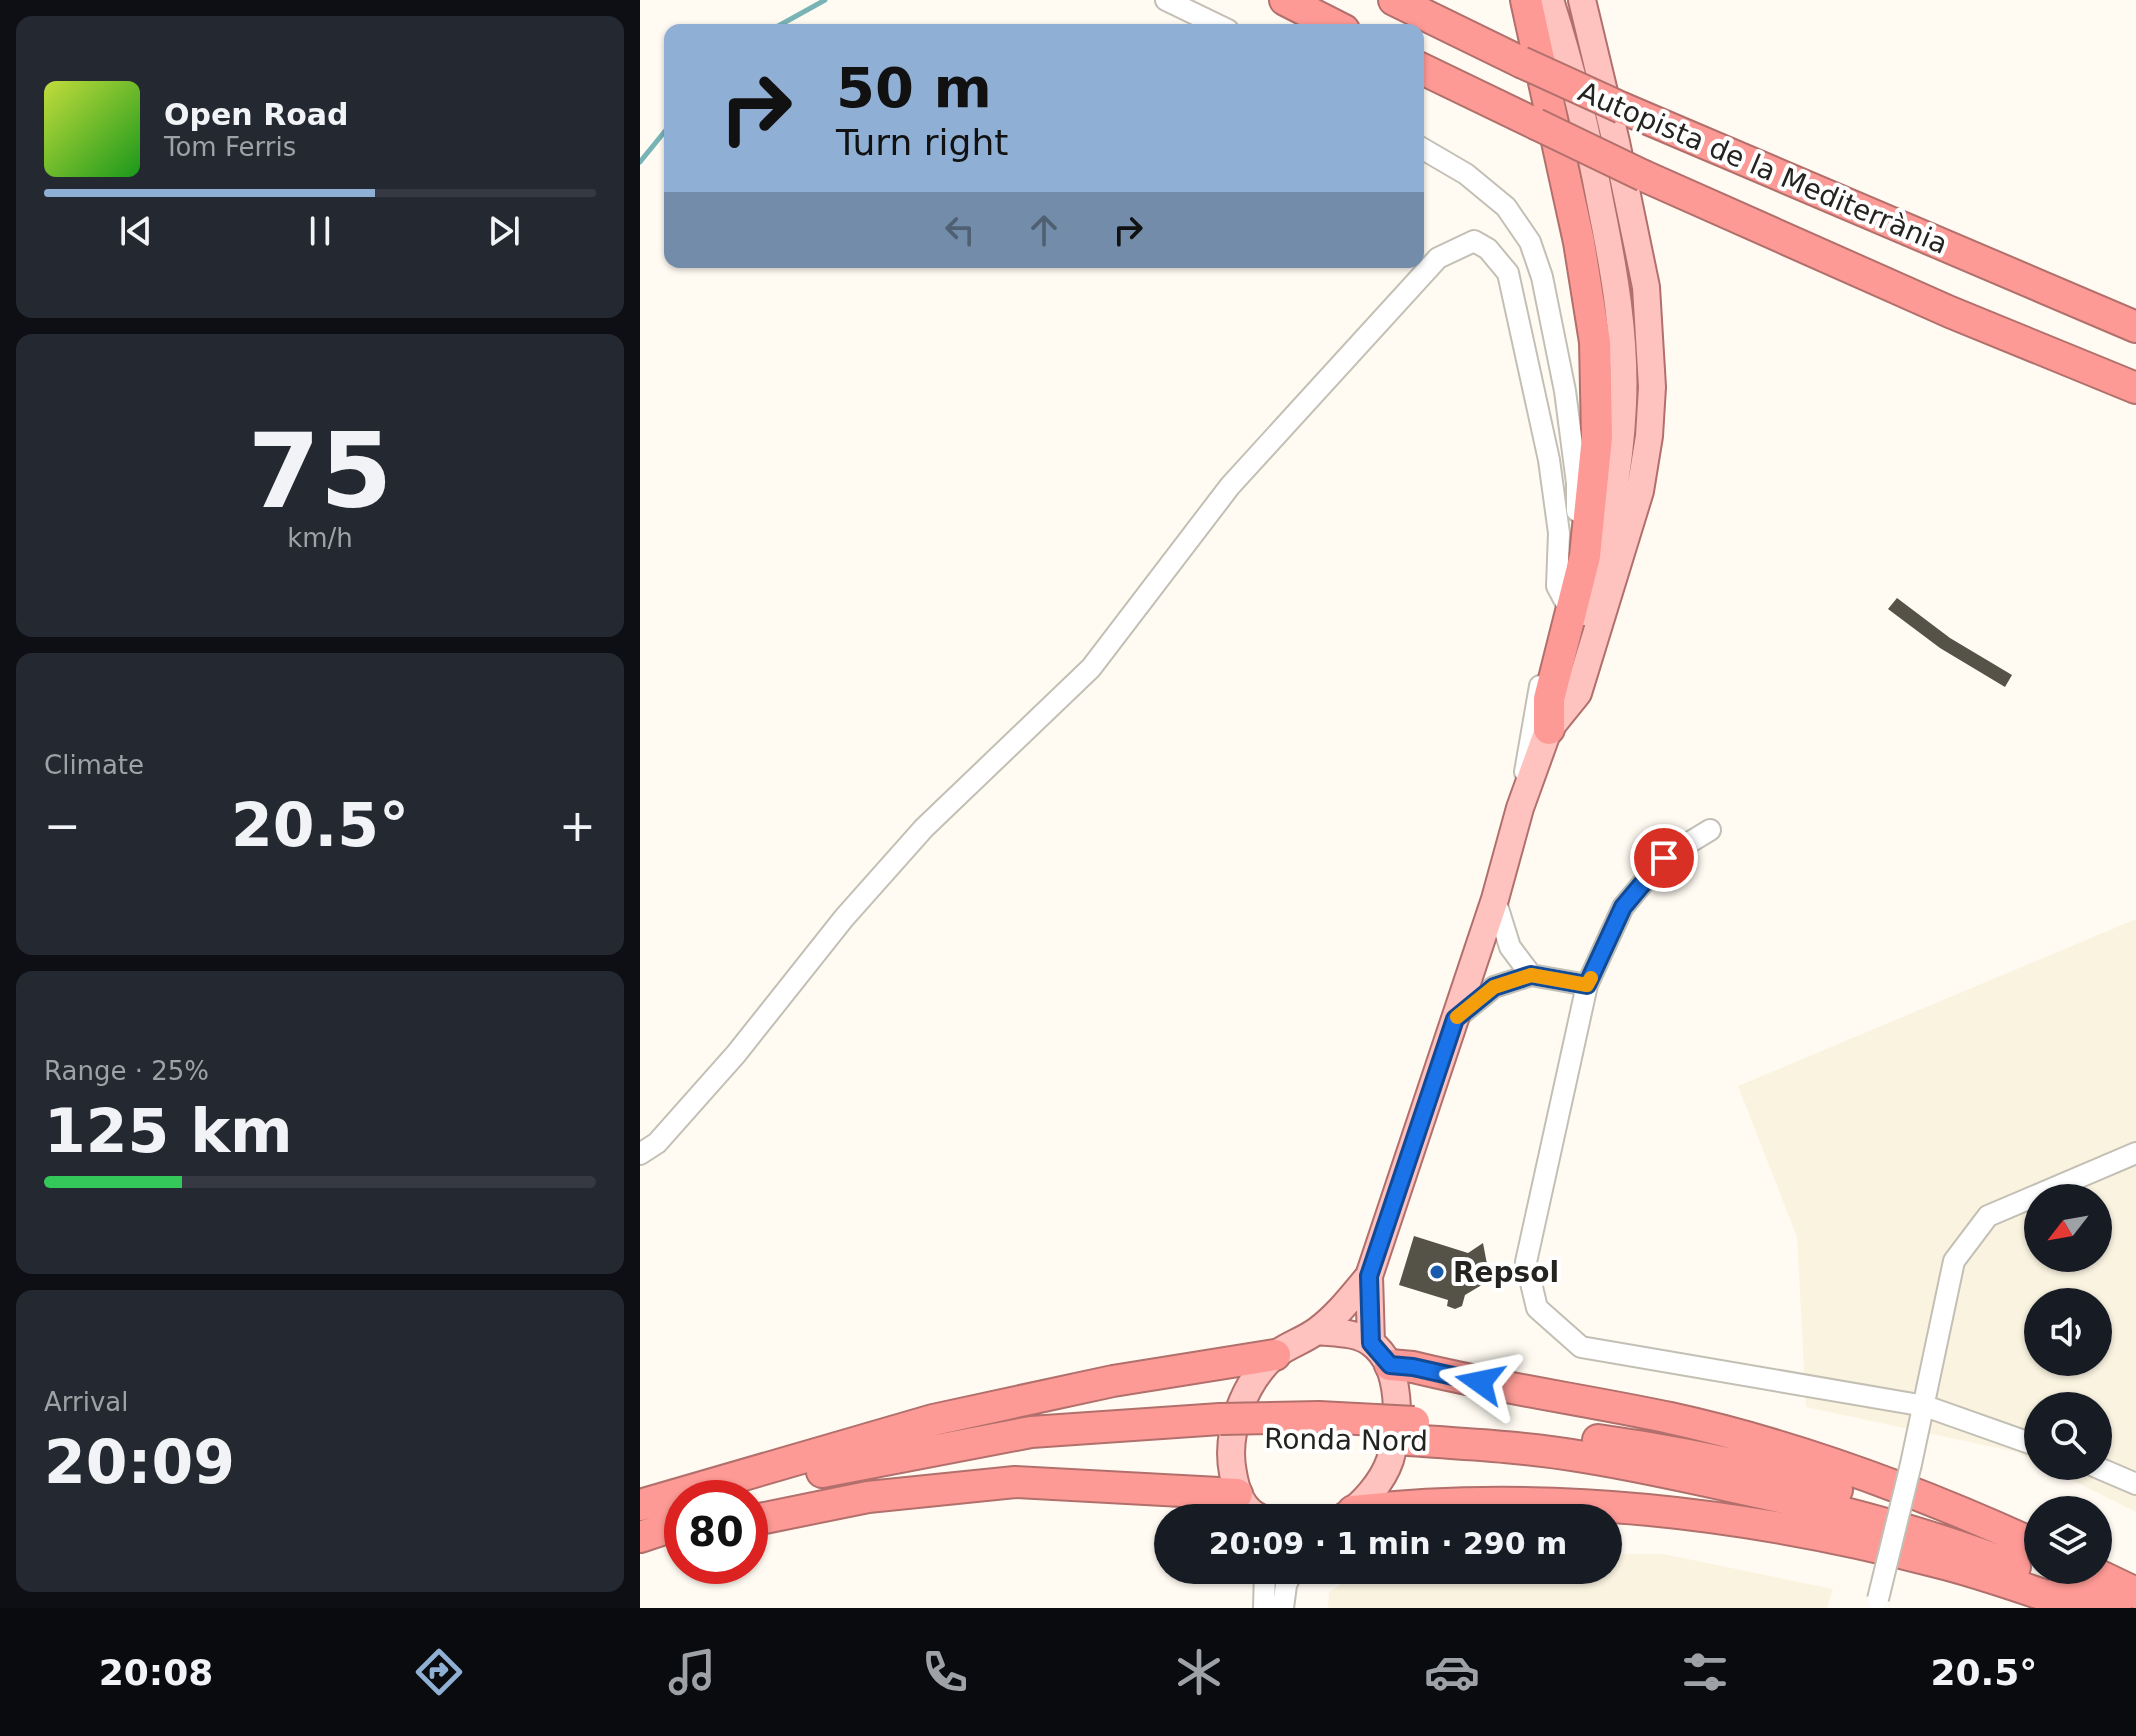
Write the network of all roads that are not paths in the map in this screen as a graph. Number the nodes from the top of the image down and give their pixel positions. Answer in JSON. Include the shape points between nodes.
{"nodes":[{"id":1,"x":1166,"y":0,"type":"edge"},
{"id":2,"x":1285,"y":0,"type":"edge"},
{"id":3,"x":1394,"y":0,"type":"edge"},
{"id":4,"x":1558,"y":0,"type":"edge"},
{"id":5,"x":1582,"y":0,"type":"edge"},
{"id":6,"x":1534,"y":1,"type":"edge"},
{"id":7,"x":1216,"y":24,"type":"edge"},
{"id":8,"x":1332,"y":24,"type":"edge"},
{"id":9,"x":1563,"y":39,"type":"junction"},
{"id":10,"x":1424,"y":70,"type":"edge"},
{"id":11,"x":1424,"y":150,"type":"edge"},
{"id":12,"x":2136,"y":327,"type":"edge"},
{"id":13,"x":2136,"y":388,"type":"edge"},
{"id":14,"x":1565,"y":601,"type":"junction"},
{"id":15,"x":1549,"y":729,"type":"junction"},
{"id":16,"x":1520,"y":808,"type":"junction"},
{"id":17,"x":1710,"y":830,"type":"dead end"},
{"id":18,"x":1495,"y":899,"type":"junction"},
{"id":19,"x":1531,"y":975,"type":"junction"},
{"id":20,"x":1587,"y":985,"type":"junction"},
{"id":21,"x":1455,"y":1019,"type":"junction"},
{"id":22,"x":2136,"y":1153,"type":"edge"},
{"id":23,"x":640,"y":1154,"type":"edge"},
{"id":24,"x":1369,"y":1276,"type":"junction"},
{"id":25,"x":1317,"y":1331,"type":"junction"},
{"id":26,"x":1381,"y":1354,"type":"junction"},
{"id":27,"x":1275,"y":1355,"type":"junction"},
{"id":28,"x":1925,"y":1406,"type":"junction"},
{"id":29,"x":1217,"y":1429,"type":"junction"},
{"id":30,"x":1411,"y":1431,"type":"junction"},
{"id":31,"x":2024,"y":1441,"type":"edge"},
{"id":32,"x":2112,"y":1474,"type":"edge"},
{"id":33,"x":2136,"y":1484,"type":"edge"},
{"id":34,"x":768,"y":1485,"type":"edge"},
{"id":35,"x":768,"y":1501,"type":"edge"},
{"id":36,"x":1195,"y":1504,"type":"edge"},
{"id":37,"x":1249,"y":1504,"type":"edge"},
{"id":38,"x":1356,"y":1504,"type":"edge"},
{"id":39,"x":640,"y":1505,"type":"edge"},
{"id":40,"x":1622,"y":1507,"type":"edge"},
{"id":41,"x":664,"y":1514,"type":"edge"},
{"id":42,"x":768,"y":1517,"type":"edge"},
{"id":43,"x":640,"y":1522,"type":"edge"},
{"id":44,"x":664,"y":1529,"type":"edge"},
{"id":45,"x":640,"y":1537,"type":"edge"},
{"id":46,"x":2024,"y":1541,"type":"edge"},
{"id":47,"x":664,"y":1542,"type":"edge"},
{"id":48,"x":2024,"y":1544,"type":"edge"},
{"id":49,"x":640,"y":1548,"type":"edge"},
{"id":50,"x":2112,"y":1582,"type":"edge"},
{"id":51,"x":1265,"y":1584,"type":"edge"},
{"id":52,"x":1286,"y":1584,"type":"edge"},
{"id":53,"x":2136,"y":1593,"type":"edge"},
{"id":54,"x":1877,"y":1604,"type":"edge"},
{"id":55,"x":1264,"y":1608,"type":"edge"},
{"id":56,"x":1283,"y":1608,"type":"edge"},
{"id":57,"x":2082,"y":1608,"type":"edge"},
{"id":58,"x":2116,"y":1608,"type":"edge"}],
"edges":[{"from":1,"to":7,"type":"street"},
{"from":2,"to":8,"type":"highway"},
{"from":3,"to":12,"type":"highway","name":"Autopista de la Mediterrània","bridge":true,"via":[[1622,108]]},
{"from":4,"to":9,"type":"main road"},
{"from":5,"to":15,"type":"main road","via":[[1646,287],[1652,387],[1640,491],[1578,693]]},
{"from":6,"to":9,"type":"main road"},
{"from":6,"to":15,"type":"highway","via":[[1595,342],[1597,437],[1585,556],[1549,699]]},
{"from":9,"to":15,"type":"main road","via":[[1616,280],[1623,404],[1601,559]]},
{"from":10,"to":13,"type":"highway","name":"Autopista de la Mediterrània","bridge":true,"via":[[1644,176]]},
{"from":11,"to":14,"type":"street","via":[[1466,174],[1506,207],[1530,242],[1542,277],[1577,483],[1577,543]]},
{"from":14,"to":16,"type":"street","via":[[1536,699]]},
{"from":14,"to":23,"type":"street","via":[[1557,586],[1559,533],[1549,460],[1508,273],[1474,241],[1459,245],[1438,258],[1230,486],[1091,668],[924,828],[736,1054],[657,1143]]},
{"from":15,"to":16,"type":"main road"},
{"from":16,"to":18,"type":"main road"},
{"from":17,"to":20,"type":"street","via":[[1664,858],[1623,907]]},
{"from":18,"to":19,"type":"street","via":[[1510,947]]},
{"from":18,"to":21,"type":"main road"},
{"from":19,"to":20,"type":"street"},
{"from":19,"to":21,"type":"street","via":[[1494,987]]},
{"from":20,"to":28,"type":"street","via":[[1526,1262],[1537,1308],[1581,1347]]},
{"from":21,"to":24,"type":"main road"},
{"from":22,"to":28,"type":"street","via":[[1988,1216],[1954,1261]]},
{"from":24,"to":25,"type":"main road"},
{"from":24,"to":26,"type":"main road"},
{"from":25,"to":26,"type":"main road","via":[[1347,1334]]},
{"from":25,"to":27,"type":"main road"},
{"from":26,"to":38,"type":"main road","via":[[1397,1416],[1390,1462]]},
{"from":26,"to":46,"type":"highway","via":[[1413,1367],[1673,1419],[1836,1464],[1953,1507]]},
{"from":27,"to":37,"type":"main road","via":[[1253,1381],[1238,1413],[1230,1458]]},
{"from":27,"to":39,"type":"highway","via":[[1113,1381],[933,1420]]},
{"from":28,"to":31,"type":"street"},
{"from":28,"to":54,"type":"street","bridge":true},
{"from":29,"to":30,"type":"highway","name":"Ronda Nord","bridge":true,"via":[[1319,1417]]},
{"from":29,"to":34,"type":"highway","name":"Ronda Nord","via":[[1031,1432]]},
{"from":29,"to":35,"type":"highway","name":"Ronda Nord","via":[[947,1463]]},
{"from":30,"to":48,"type":"highway","name":"Ronda Nord","via":[[1513,1429],[1655,1448],[1879,1501]]},
{"from":30,"to":58,"type":"highway","name":"Ronda Nord","via":[[1583,1456],[1813,1504],[1976,1551]]},
{"from":32,"to":33,"type":"street"},
{"from":36,"to":42,"type":"highway","via":[[1015,1482],[868,1497]]},
{"from":40,"to":57,"type":"highway","via":[[1823,1535],[1940,1562]]},
{"from":41,"to":43,"type":"highway"},
{"from":44,"to":45,"type":"highway"},
{"from":47,"to":49,"type":"highway"},
{"from":50,"to":53,"type":"highway"},
{"from":51,"to":55,"type":"street"},
{"from":52,"to":56,"type":"street"}]}
